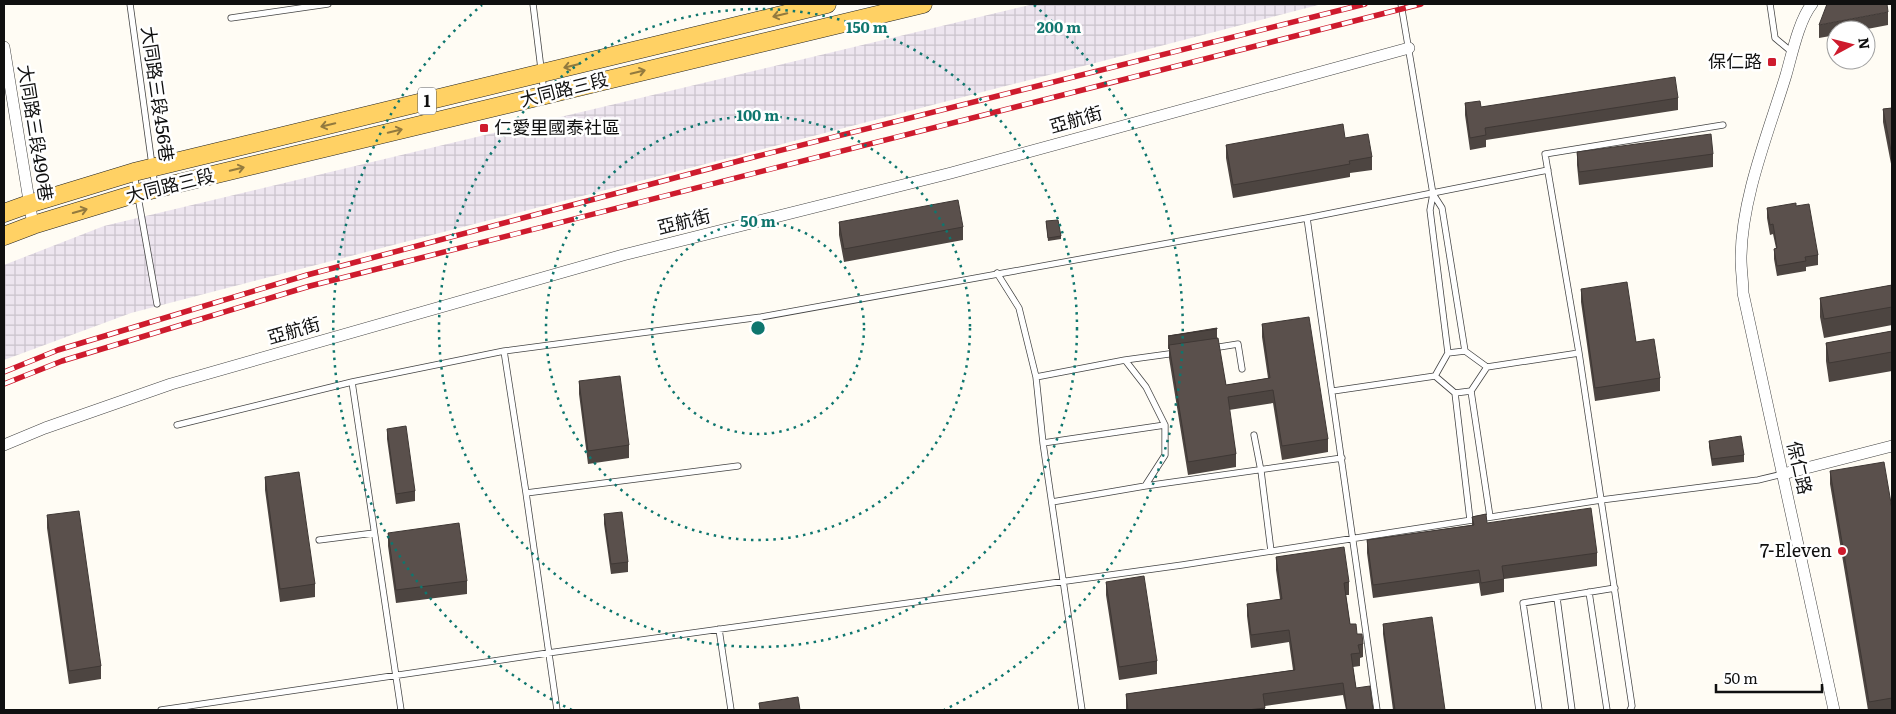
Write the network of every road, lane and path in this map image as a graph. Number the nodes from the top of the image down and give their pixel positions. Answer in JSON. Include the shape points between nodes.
{"nodes":[{"id":1,"x":130,"y":4,"type":"edge"},
{"id":2,"x":328,"y":4,"type":"edge"},
{"id":3,"x":533,"y":4,"type":"edge"},
{"id":4,"x":827,"y":4,"type":"edge"},
{"id":5,"x":923,"y":4,"type":"edge"},
{"id":6,"x":1401,"y":4,"type":"edge"},
{"id":7,"x":1770,"y":4,"type":"edge"},
{"id":8,"x":1812,"y":4,"type":"edge"},
{"id":9,"x":285,"y":7,"type":"edge"},
{"id":10,"x":231,"y":18,"type":"dead end"},
{"id":11,"x":4,"y":47,"type":"edge"},
{"id":12,"x":1409,"y":48,"type":"junction"},
{"id":13,"x":1793,"y":53,"type":"junction"},
{"id":14,"x":542,"y":73,"type":"junction"},
{"id":15,"x":544,"y":94,"type":"junction"},
{"id":16,"x":1723,"y":126,"type":"dead end"},
{"id":17,"x":152,"y":167,"type":"junction"},
{"id":18,"x":1548,"y":170,"type":"junction"},
{"id":19,"x":134,"y":172,"type":"junction"},
{"id":20,"x":155,"y":189,"type":"junction"},
{"id":21,"x":138,"y":193,"type":"junction"},
{"id":22,"x":1433,"y":194,"type":"junction"},
{"id":23,"x":28,"y":204,"type":"junction"},
{"id":24,"x":4,"y":213,"type":"edge"},
{"id":25,"x":1307,"y":218,"type":"junction"},
{"id":26,"x":33,"y":224,"type":"junction"},
{"id":27,"x":4,"y":236,"type":"edge"},
{"id":28,"x":997,"y":273,"type":"junction"},
{"id":29,"x":157,"y":304,"type":"dead end"},
{"id":30,"x":1210,"y":348,"type":"edge"},
{"id":31,"x":504,"y":351,"type":"junction"},
{"id":32,"x":1465,"y":351,"type":"junction"},
{"id":33,"x":1182,"y":352,"type":"edge"},
{"id":34,"x":1448,"y":353,"type":"junction"},
{"id":35,"x":1579,"y":353,"type":"junction"},
{"id":36,"x":1125,"y":360,"type":"junction"},
{"id":37,"x":1487,"y":367,"type":"junction"},
{"id":38,"x":1242,"y":369,"type":"dead end"},
{"id":39,"x":1436,"y":376,"type":"junction"},
{"id":40,"x":1036,"y":377,"type":"junction"},
{"id":41,"x":352,"y":382,"type":"junction"},
{"id":42,"x":1333,"y":391,"type":"junction"},
{"id":43,"x":1471,"y":391,"type":"junction"},
{"id":44,"x":1455,"y":393,"type":"junction"},
{"id":45,"x":177,"y":425,"type":"dead end"},
{"id":46,"x":1165,"y":425,"type":"junction"},
{"id":47,"x":1254,"y":435,"type":"dead end"},
{"id":48,"x":1043,"y":443,"type":"junction"},
{"id":49,"x":4,"y":445,"type":"edge"},
{"id":50,"x":1892,"y":446,"type":"edge"},
{"id":51,"x":1342,"y":458,"type":"junction"},
{"id":52,"x":738,"y":466,"type":"dead end"},
{"id":53,"x":1262,"y":471,"type":"junction"},
{"id":54,"x":1782,"y":474,"type":"junction"},
{"id":55,"x":1145,"y":486,"type":"junction"},
{"id":56,"x":526,"y":493,"type":"junction"},
{"id":57,"x":1601,"y":500,"type":"junction"},
{"id":58,"x":1052,"y":502,"type":"junction"},
{"id":59,"x":1490,"y":516,"type":"junction"},
{"id":60,"x":1470,"y":520,"type":"junction"},
{"id":61,"x":374,"y":533,"type":"junction"},
{"id":62,"x":1354,"y":539,"type":"junction"},
{"id":63,"x":319,"y":540,"type":"dead end"},
{"id":64,"x":1271,"y":551,"type":"junction"},
{"id":65,"x":1064,"y":580,"type":"junction"},
{"id":66,"x":1615,"y":588,"type":"junction"},
{"id":67,"x":1589,"y":592,"type":"junction"},
{"id":68,"x":1557,"y":598,"type":"junction"},
{"id":69,"x":719,"y":629,"type":"junction"},
{"id":70,"x":548,"y":653,"type":"junction"},
{"id":71,"x":396,"y":675,"type":"junction"},
{"id":72,"x":161,"y":710,"type":"edge"},
{"id":73,"x":401,"y":710,"type":"edge"},
{"id":74,"x":557,"y":710,"type":"edge"},
{"id":75,"x":731,"y":710,"type":"edge"},
{"id":76,"x":1082,"y":710,"type":"edge"},
{"id":77,"x":1378,"y":710,"type":"edge"},
{"id":78,"x":1538,"y":710,"type":"edge"},
{"id":79,"x":1572,"y":710,"type":"edge"},
{"id":80,"x":1607,"y":710,"type":"edge"},
{"id":81,"x":1630,"y":710,"type":"edge"},
{"id":82,"x":1834,"y":710,"type":"edge"}],
"edges":[{"from":1,"to":17,"type":"lane","name":"大同路三段456巷"},
{"from":2,"to":9,"type":"lane"},
{"from":3,"to":14,"type":"lane"},
{"from":4,"to":14,"type":"main road","name":"大同路三段","number":"1","one_way":true},
{"from":15,"to":5,"type":"main road","name":"大同路三段","number":"1","one_way":true},
{"from":6,"to":12,"type":"lane"},
{"from":7,"to":13,"type":"lane","via":[[1775,38]]},
{"from":8,"to":13,"type":"street","name":"保仁路"},
{"from":9,"to":10,"type":"lane"},
{"from":11,"to":23,"type":"street","name":"大同路三段490巷"},
{"from":12,"to":22,"type":"lane"},
{"from":12,"to":49,"type":"street","name":"亞航街","via":[[951,173],[622,255],[180,382]]},
{"from":13,"to":54,"type":"street","name":"保仁路","via":[[1750,192],[1741,258],[1743,293]]},
{"from":14,"to":15,"type":"lane"},
{"from":14,"to":17,"type":"main road","name":"大同路三段","number":"1","one_way":true},
{"from":20,"to":15,"type":"main road","name":"大同路三段","number":"1","one_way":true},
{"from":16,"to":18,"type":"lane","via":[[1545,154]]},
{"from":17,"to":19,"type":"main road","name":"大同路三段","number":"1"},
{"from":17,"to":20,"type":"lane","name":"大同路三段456巷"},
{"from":18,"to":22,"type":"lane"},
{"from":18,"to":35,"type":"lane"},
{"from":19,"to":21,"type":"lane"},
{"from":19,"to":23,"type":"main road","name":"大同路三段","number":"1"},
{"from":20,"to":21,"type":"main road","name":"大同路三段","number":"1"},
{"from":26,"to":21,"type":"main road","name":"大同路三段","number":"1","one_way":true},
{"from":21,"to":29,"type":"lane"},
{"from":22,"to":25,"type":"lane"},
{"from":22,"to":32,"type":"lane","via":[[1442,208]]},
{"from":22,"to":34,"type":"lane","via":[[1430,210]]},
{"from":23,"to":24,"type":"main road","name":"大同路三段","number":"1"},
{"from":23,"to":26,"type":"street","name":"大同路三段490巷"},
{"from":25,"to":28,"type":"lane"},
{"from":25,"to":42,"type":"lane"},
{"from":26,"to":27,"type":"main road","name":"大同路三段","number":"1"},
{"from":28,"to":31,"type":"lane","via":[[762,318]]},
{"from":28,"to":40,"type":"lane","via":[[1019,308]]},
{"from":30,"to":38,"type":"lane","via":[[1238,344]]},
{"from":31,"to":41,"type":"lane"},
{"from":31,"to":56,"type":"lane"},
{"from":32,"to":34,"type":"lane"},
{"from":32,"to":37,"type":"lane"},
{"from":33,"to":36,"type":"lane"},
{"from":34,"to":39,"type":"lane"},
{"from":35,"to":37,"type":"lane"},
{"from":35,"to":57,"type":"lane"},
{"from":36,"to":40,"type":"lane"},
{"from":36,"to":46,"type":"lane","via":[[1146,388]]},
{"from":37,"to":43,"type":"lane"},
{"from":39,"to":42,"type":"lane"},
{"from":39,"to":44,"type":"lane"},
{"from":40,"to":48,"type":"lane"},
{"from":41,"to":45,"type":"lane"},
{"from":41,"to":61,"type":"lane"},
{"from":42,"to":51,"type":"lane"},
{"from":43,"to":44,"type":"lane"},
{"from":43,"to":59,"type":"lane"},
{"from":44,"to":60,"type":"lane"},
{"from":46,"to":48,"type":"lane"},
{"from":46,"to":55,"type":"lane","via":[[1165,456]]},
{"from":47,"to":53,"type":"lane"},
{"from":48,"to":58,"type":"lane"},
{"from":50,"to":54,"type":"street"},
{"from":51,"to":53,"type":"lane"},
{"from":51,"to":62,"type":"lane"},
{"from":52,"to":56,"type":"lane"},
{"from":53,"to":55,"type":"lane"},
{"from":53,"to":64,"type":"lane"},
{"from":54,"to":57,"type":"lane","via":[[1758,480]]},
{"from":54,"to":82,"type":"street","name":"保仁路"},
{"from":55,"to":58,"type":"lane"},
{"from":56,"to":70,"type":"lane"},
{"from":57,"to":59,"type":"lane"},
{"from":57,"to":66,"type":"lane"},
{"from":58,"to":65,"type":"lane"},
{"from":59,"to":60,"type":"lane"},
{"from":60,"to":62,"type":"lane"},
{"from":61,"to":63,"type":"lane"},
{"from":61,"to":71,"type":"lane"},
{"from":62,"to":64,"type":"lane"},
{"from":62,"to":77,"type":"lane"},
{"from":64,"to":65,"type":"lane"},
{"from":65,"to":69,"type":"lane"},
{"from":65,"to":76,"type":"lane"},
{"from":66,"to":67,"type":"lane"},
{"from":66,"to":81,"type":"lane"},
{"from":67,"to":68,"type":"lane"},
{"from":67,"to":80,"type":"lane"},
{"from":68,"to":78,"type":"lane","via":[[1523,603]]},
{"from":68,"to":79,"type":"lane"},
{"from":69,"to":70,"type":"lane"},
{"from":69,"to":75,"type":"lane"},
{"from":70,"to":71,"type":"lane"},
{"from":70,"to":74,"type":"lane"},
{"from":71,"to":72,"type":"lane"},
{"from":71,"to":73,"type":"lane"}]}
